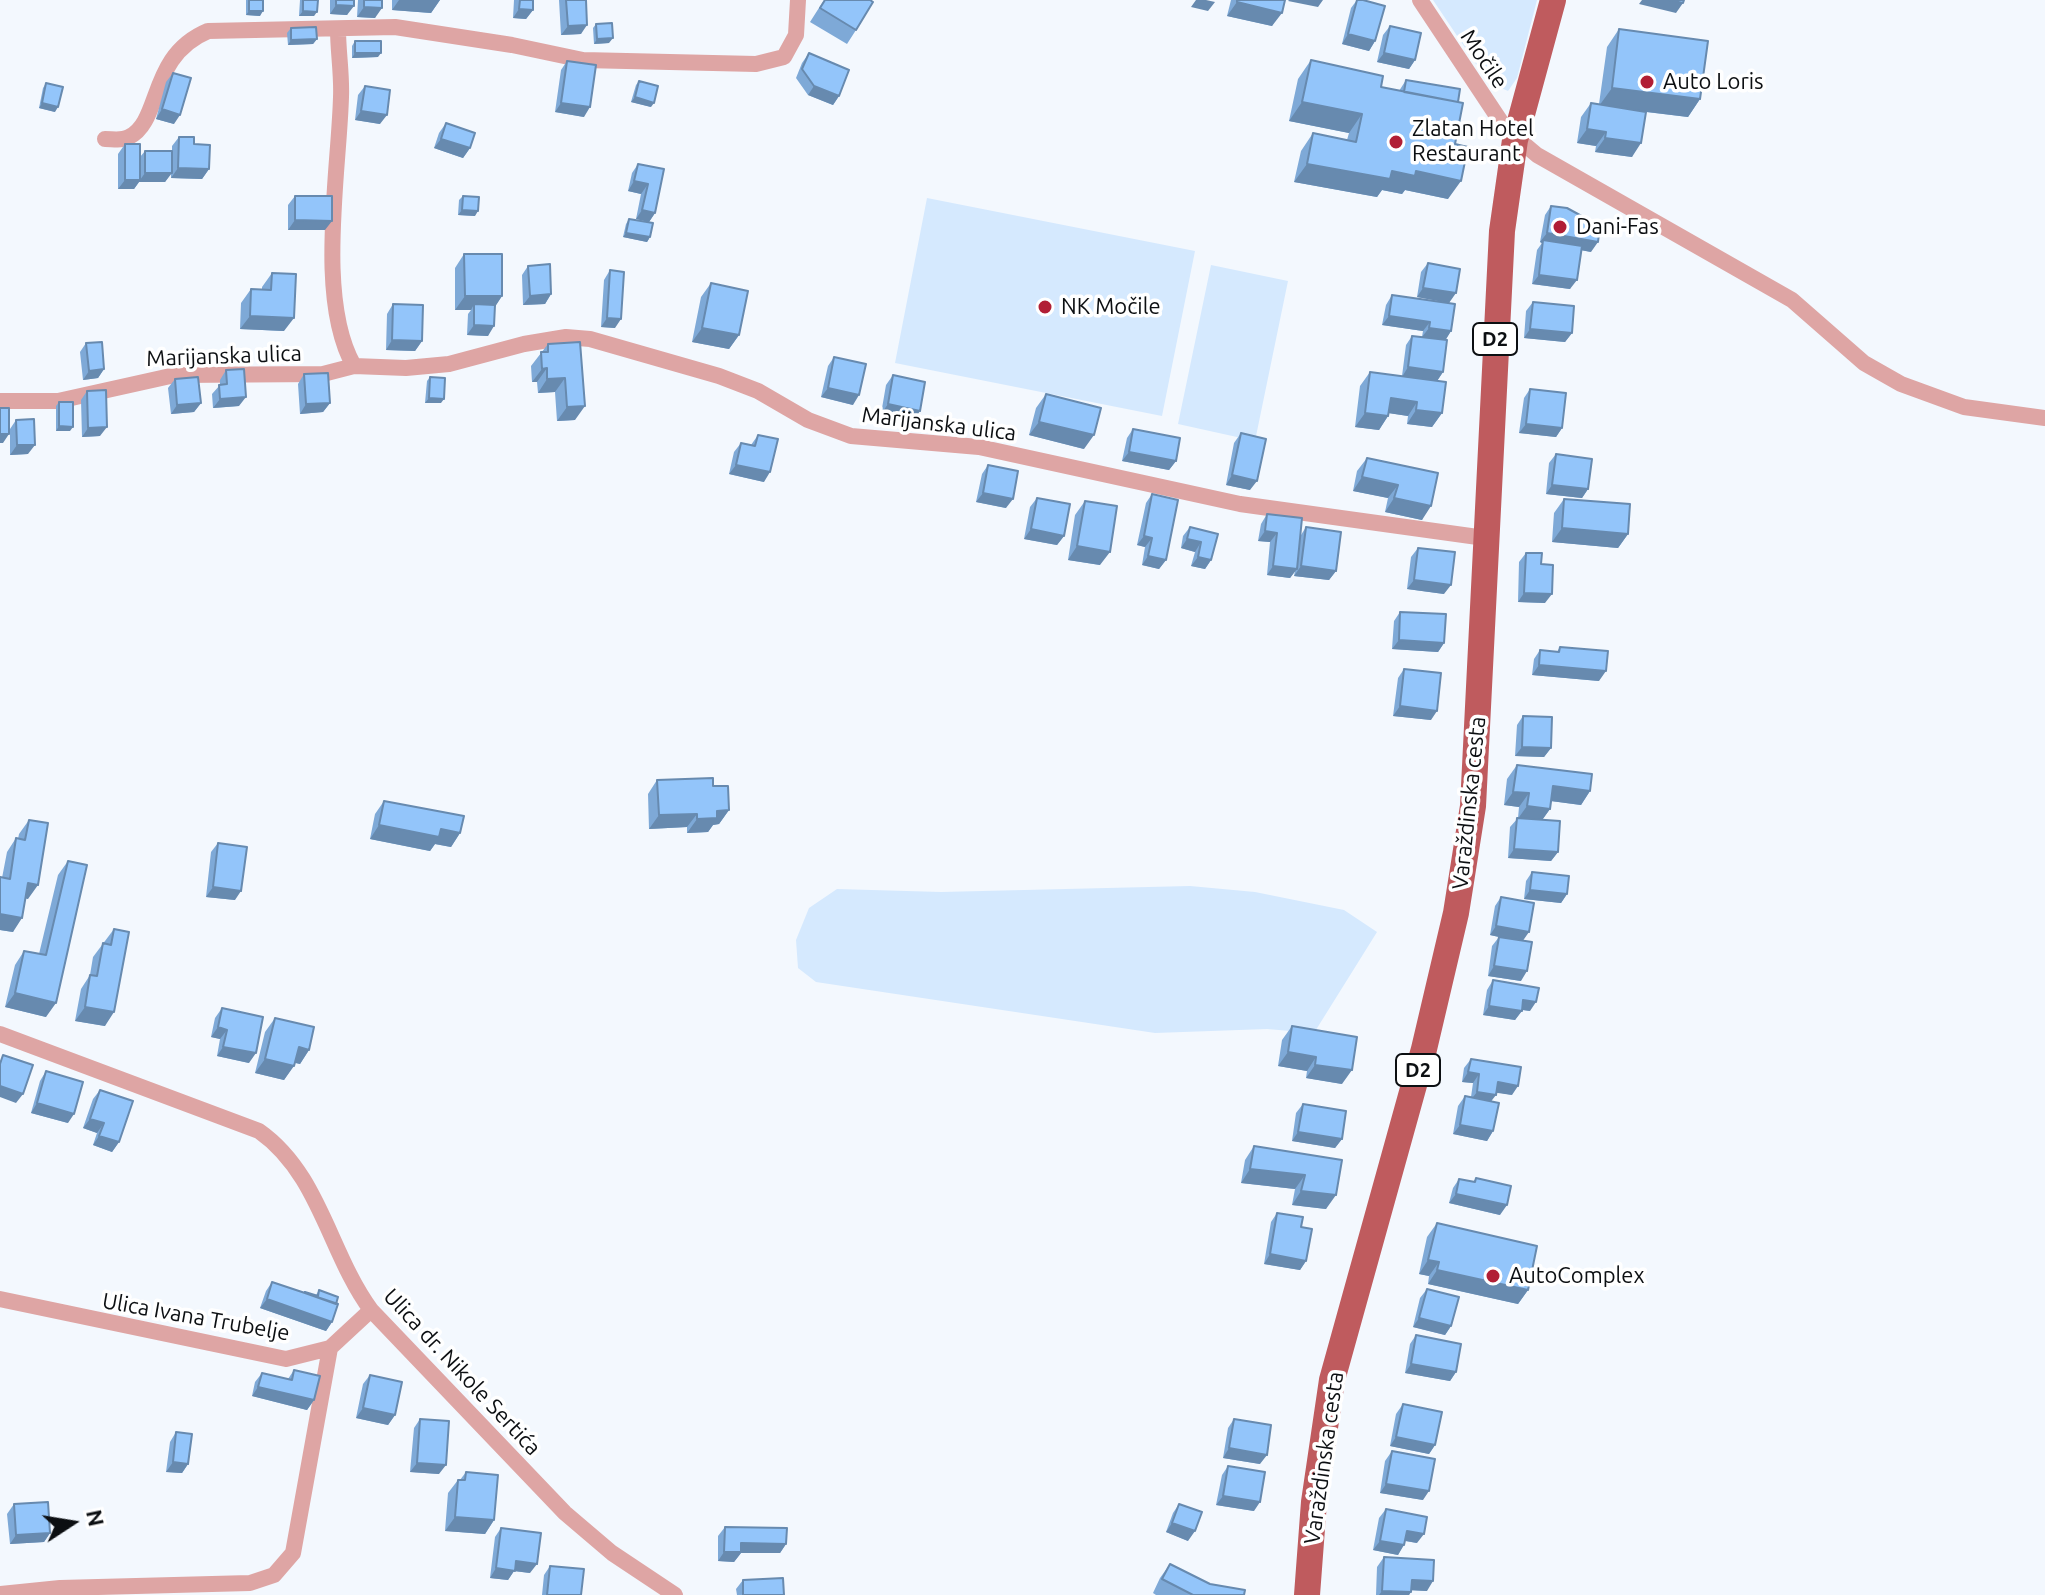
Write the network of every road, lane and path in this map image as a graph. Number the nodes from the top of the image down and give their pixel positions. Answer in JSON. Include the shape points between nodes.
{"nodes":[{"id":1,"x":798,"y":0,"type":"edge"},
{"id":2,"x":1416,"y":0,"type":"edge"},
{"id":3,"x":1553,"y":0,"type":"edge"},
{"id":4,"x":338,"y":29,"type":"junction"},
{"id":5,"x":105,"y":139,"type":"dead end"},
{"id":6,"x":1515,"y":140,"type":"junction"},
{"id":7,"x":354,"y":366,"type":"junction"},
{"id":8,"x":0,"y":401,"type":"edge"},
{"id":9,"x":2045,"y":418,"type":"edge"},
{"id":10,"x":1485,"y":538,"type":"junction"},
{"id":11,"x":0,"y":1034,"type":"edge"},
{"id":12,"x":0,"y":1299,"type":"edge"},
{"id":13,"x":371,"y":1310,"type":"junction"},
{"id":14,"x":330,"y":1348,"type":"junction"},
{"id":15,"x":0,"y":1594,"type":"edge"},
{"id":16,"x":675,"y":1595,"type":"edge"},
{"id":17,"x":1307,"y":1595,"type":"edge"}],
"edges":[{"from":1,"to":4,"type":"street","via":[[796,35],[784,57],[756,64],[583,60],[395,27]]},
{"from":2,"to":6,"type":"street","name":"Močile"},
{"from":3,"to":6,"type":"main road","name":"Varaždinska cesta","number":"D2"},
{"from":4,"to":5,"type":"street","via":[[208,31],[187,40],[170,61],[142,128],[127,139]]},
{"from":4,"to":7,"type":"street","via":[[342,92],[332,266],[342,332]]},
{"from":6,"to":9,"type":"street","via":[[1792,300],[1864,363],[1901,384],[1964,407]]},
{"from":6,"to":10,"type":"main road","name":"Varaždinska cesta","number":"D2","via":[[1498,287]]},
{"from":7,"to":8,"type":"street","name":"Marijanska ulica","via":[[323,374],[175,375],[58,401]]},
{"from":7,"to":10,"type":"street","name":"Marijanska ulica","via":[[449,364],[524,344],[590,339],[719,376],[851,436],[979,447],[1240,504]]},
{"from":10,"to":17,"type":"main road","name":"Varaždinska cesta","number":"D2","via":[[1473,806],[1456,913],[1332,1380]]},
{"from":11,"to":13,"type":"street","name":"Ulica dr. Nikole Sertića","via":[[259,1131],[280,1146],[308,1185]]},
{"from":12,"to":14,"type":"street","name":"Ulica Ivana Trubelje","via":[[286,1359]]},
{"from":13,"to":14,"type":"street","name":"Ulica Ivana Trubelje"},
{"from":13,"to":16,"type":"street","name":"Ulica dr. Nikole Sertića","via":[[565,1513]]},
{"from":14,"to":15,"type":"street","via":[[293,1553],[274,1575],[250,1583]]}]}
